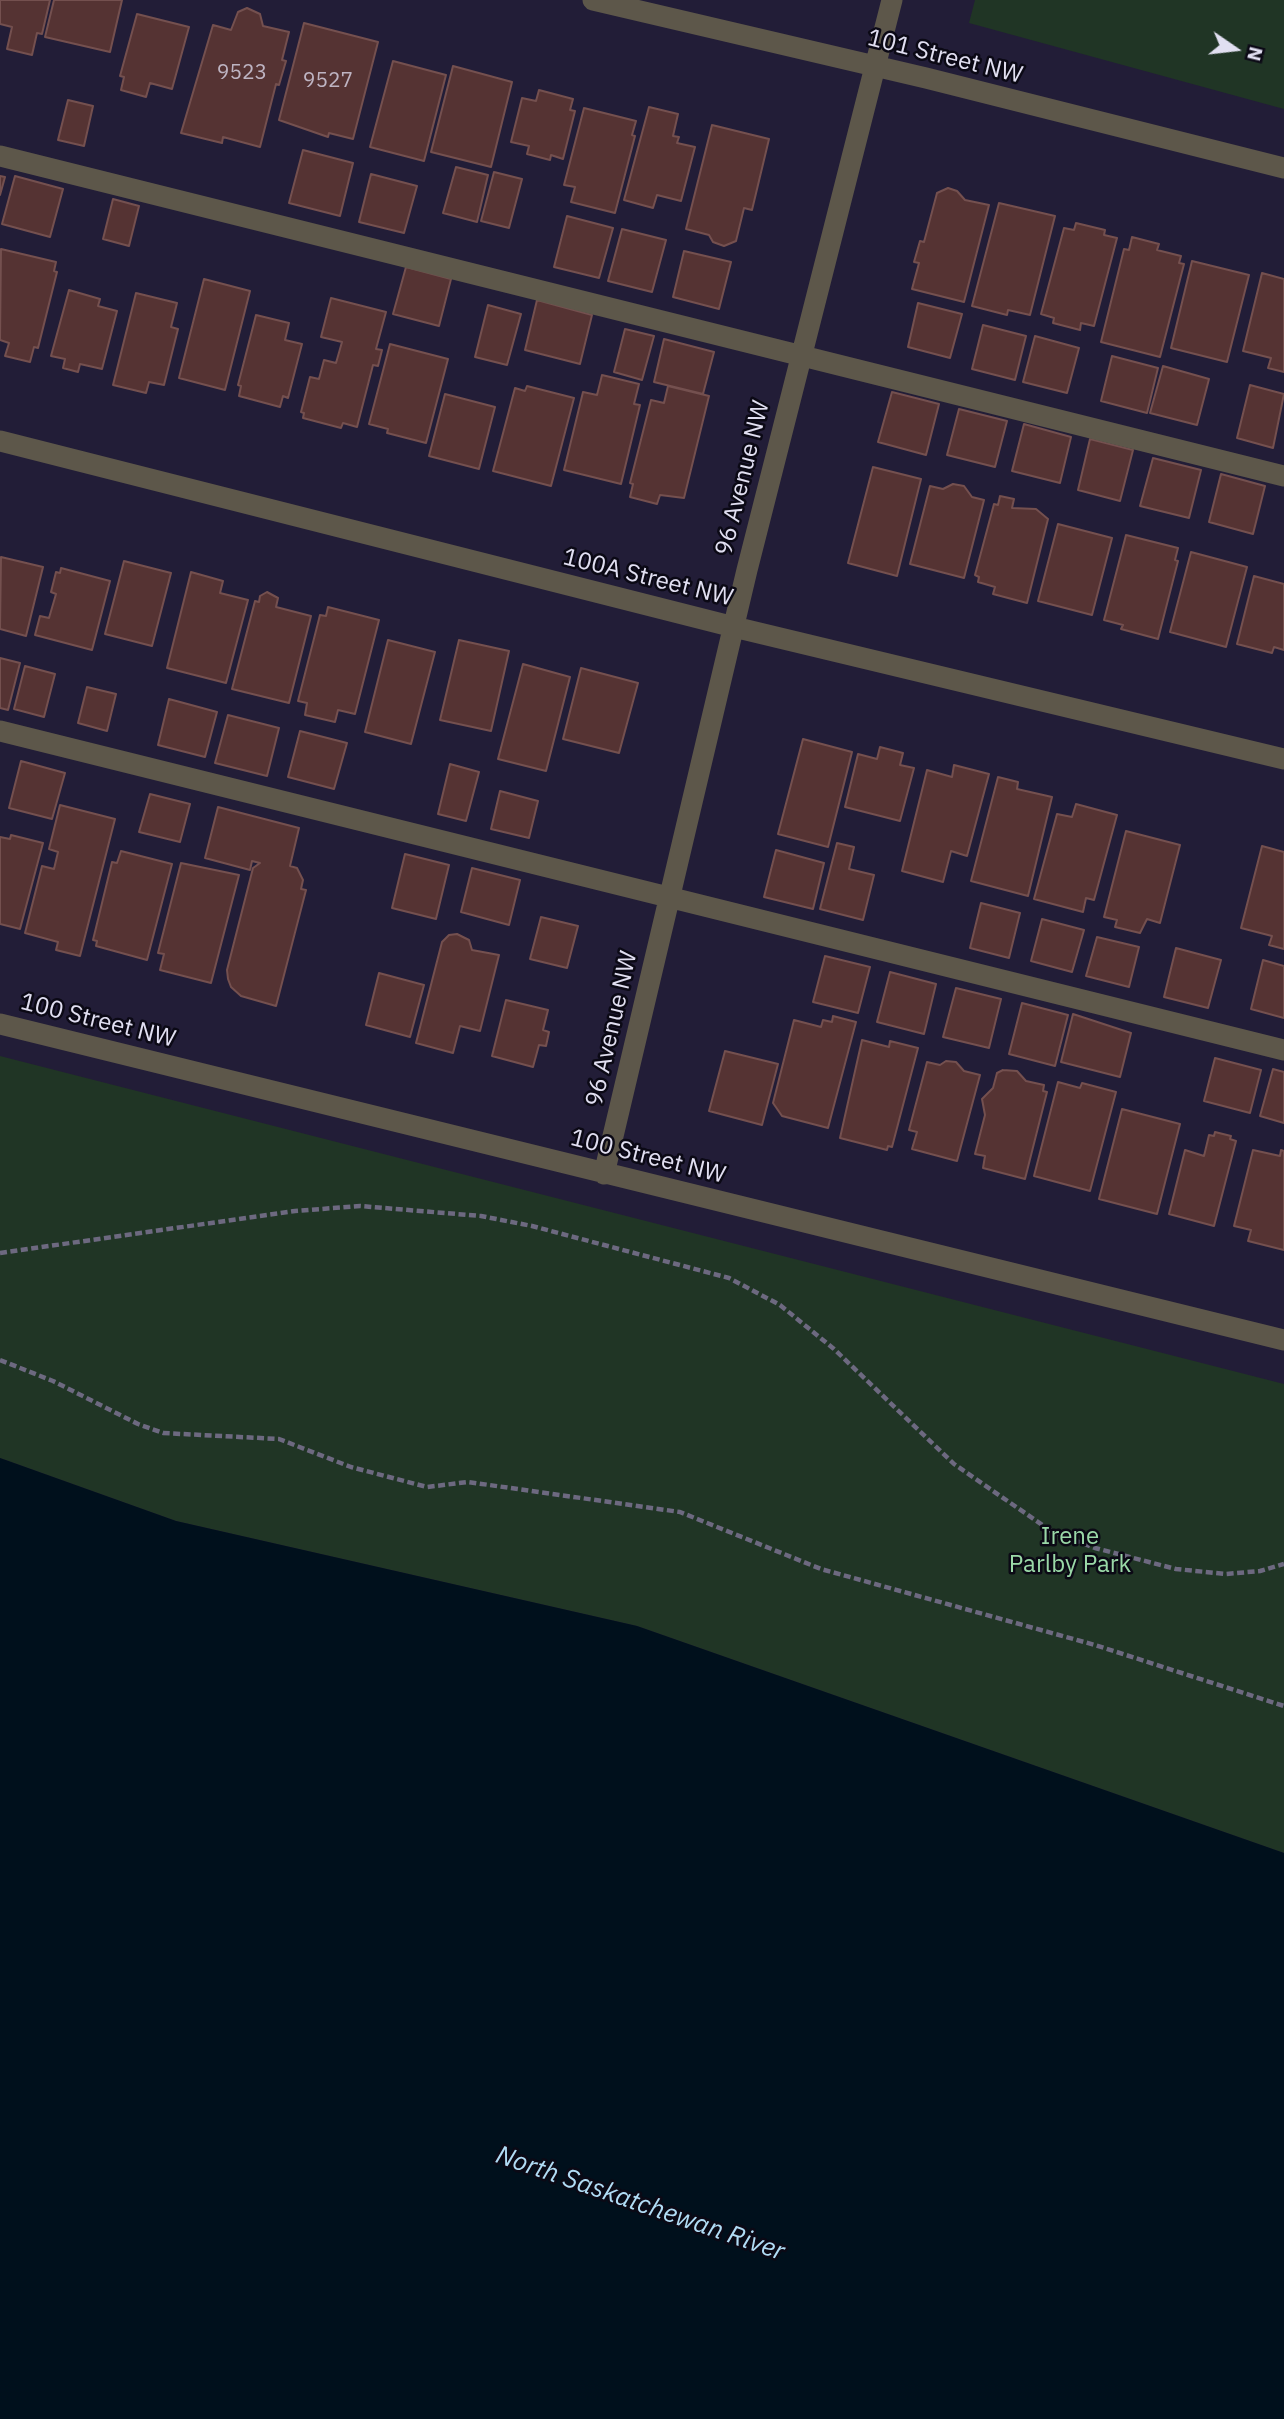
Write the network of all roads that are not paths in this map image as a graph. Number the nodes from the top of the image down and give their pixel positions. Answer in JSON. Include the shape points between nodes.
{"nodes":[{"id":1,"x":593,"y":0,"type":"edge"},
{"id":2,"x":892,"y":0,"type":"edge"},
{"id":3,"x":875,"y":66,"type":"junction"},
{"id":4,"x":0,"y":156,"type":"edge"},
{"id":5,"x":1284,"y":168,"type":"edge"},
{"id":6,"x":800,"y":356,"type":"junction"},
{"id":7,"x":0,"y":441,"type":"edge"},
{"id":8,"x":1284,"y":476,"type":"edge"},
{"id":9,"x":734,"y":627,"type":"junction"},
{"id":10,"x":0,"y":731,"type":"edge"},
{"id":11,"x":1284,"y":759,"type":"edge"},
{"id":12,"x":671,"y":896,"type":"junction"},
{"id":13,"x":0,"y":1024,"type":"edge"},
{"id":14,"x":1284,"y":1049,"type":"edge"},
{"id":15,"x":604,"y":1174,"type":"junction"},
{"id":16,"x":1284,"y":1340,"type":"edge"}],
"edges":[{"from":1,"to":3,"type":"street","name":"101 Street NW"},
{"from":2,"to":3,"type":"street","name":"96 Avenue NW"},
{"from":3,"to":5,"type":"street","name":"101 Street NW"},
{"from":3,"to":6,"type":"street","name":"96 Avenue NW"},
{"from":4,"to":6,"type":"street"},
{"from":6,"to":8,"type":"street"},
{"from":6,"to":9,"type":"street","name":"96 Avenue NW"},
{"from":7,"to":9,"type":"street","name":"100A Street NW"},
{"from":9,"to":11,"type":"street","name":"100A Street NW"},
{"from":9,"to":12,"type":"street","name":"96 Avenue NW"},
{"from":10,"to":12,"type":"street"},
{"from":12,"to":14,"type":"street"},
{"from":12,"to":15,"type":"street","name":"96 Avenue NW"},
{"from":13,"to":15,"type":"street","name":"100 Street NW"},
{"from":15,"to":16,"type":"street","name":"100 Street NW"}]}
